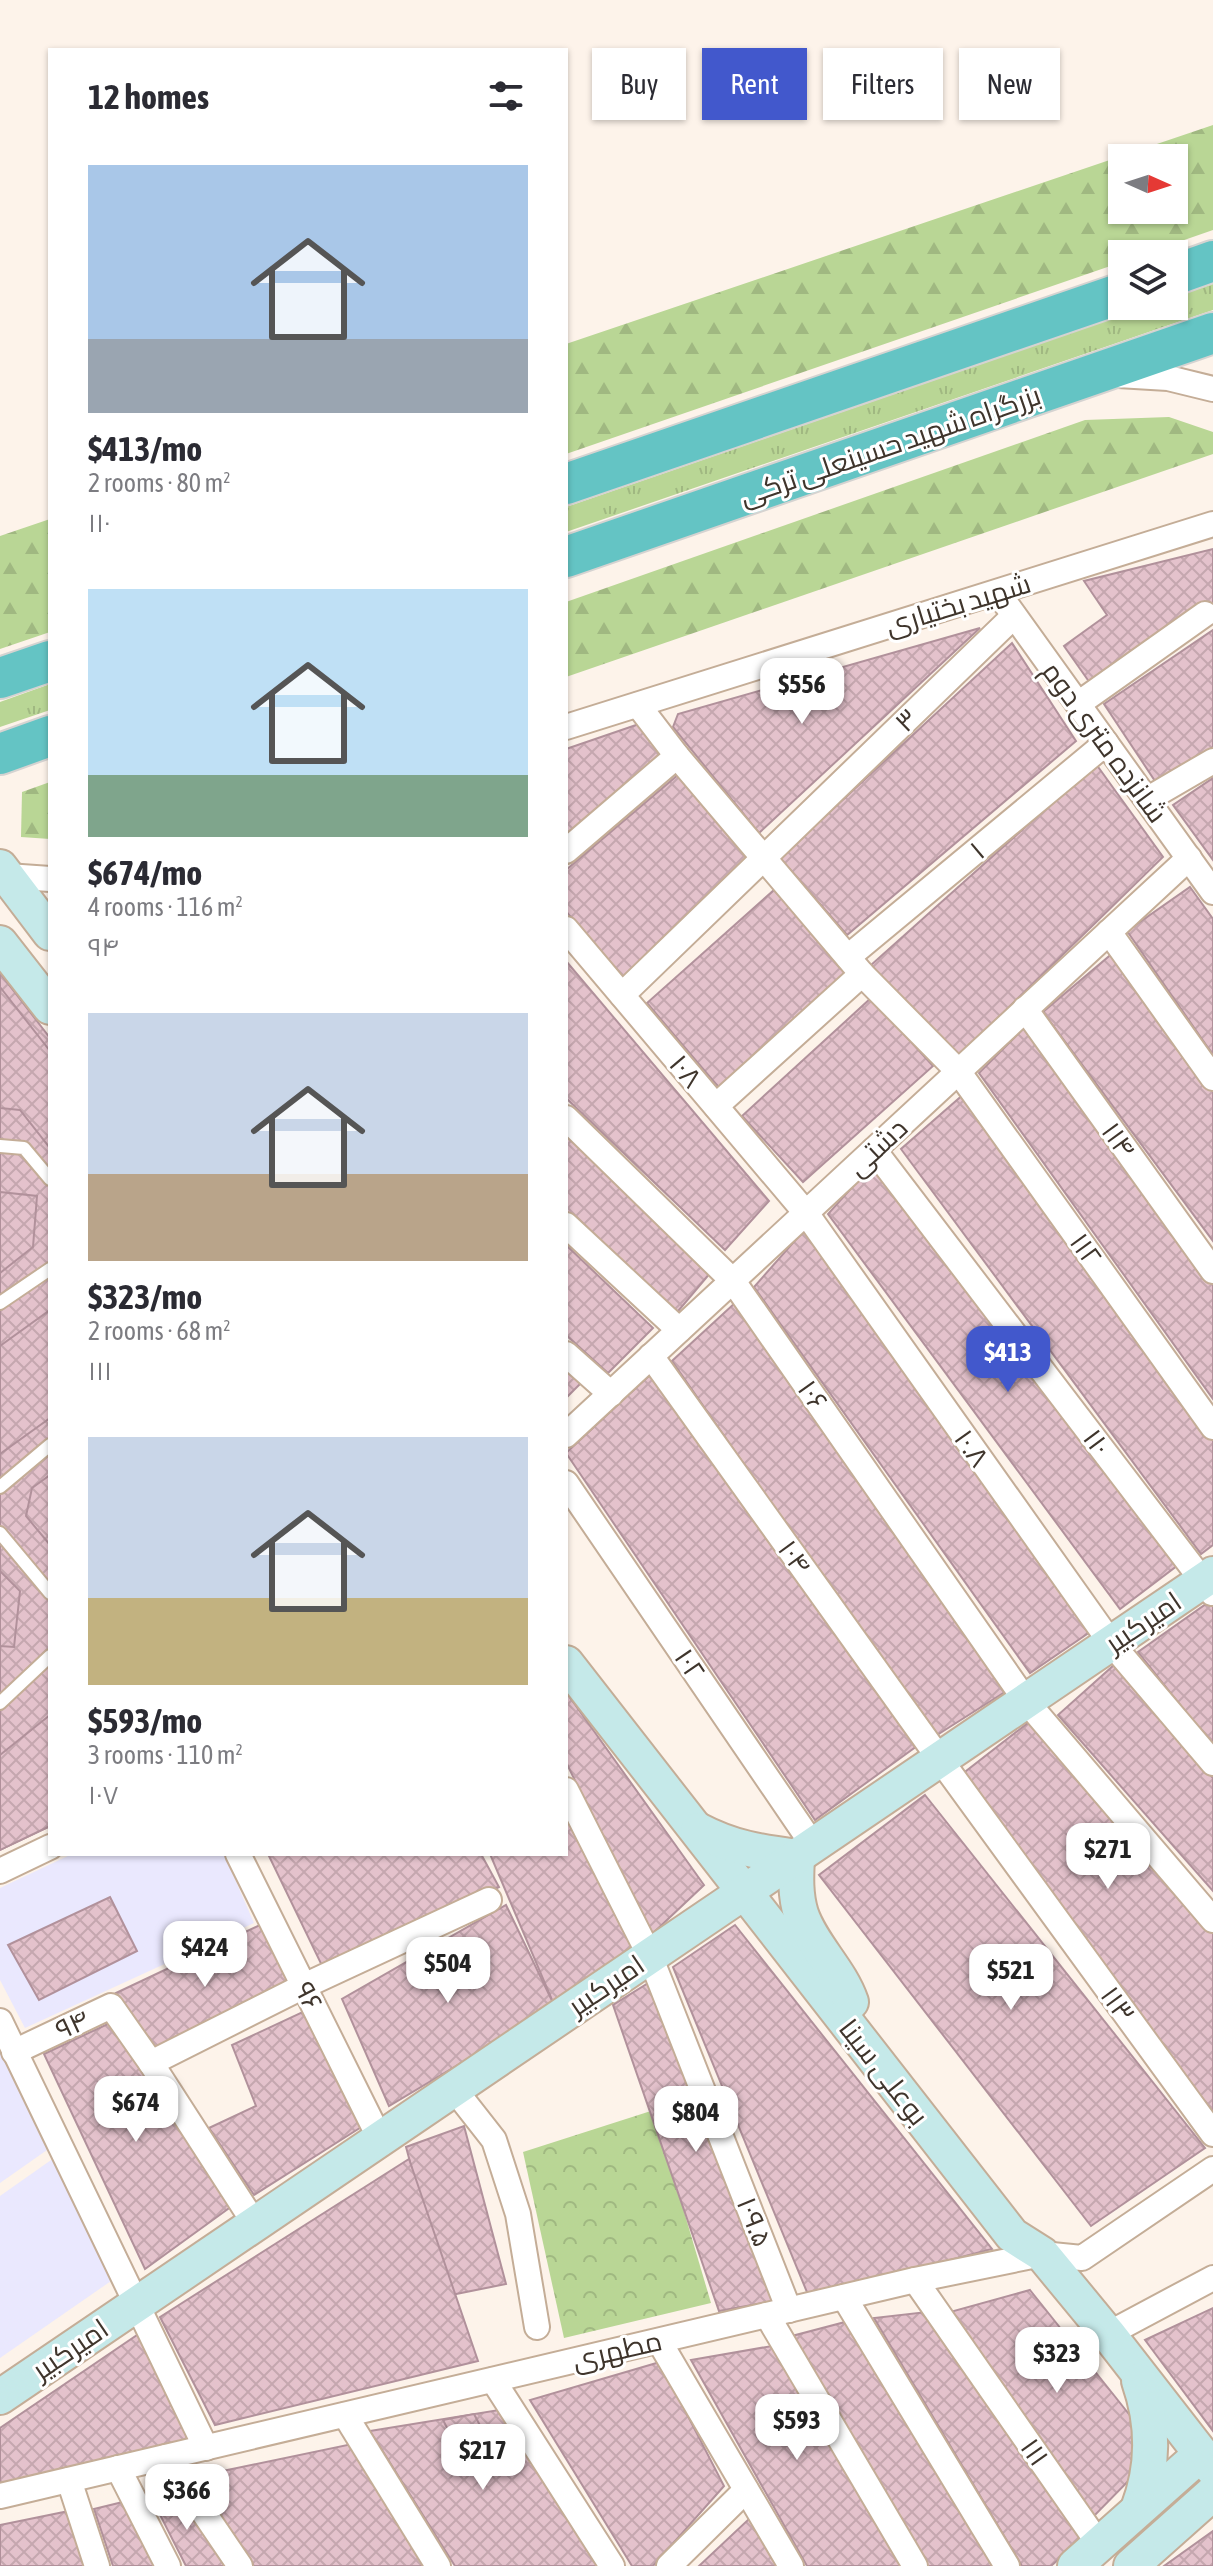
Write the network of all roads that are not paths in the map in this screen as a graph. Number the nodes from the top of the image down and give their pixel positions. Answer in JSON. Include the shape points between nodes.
{"nodes":[{"id":1,"x":1213,"y":261,"type":"edge"},
{"id":2,"x":1188,"y":270,"type":"edge"},
{"id":3,"x":1108,"y":298,"type":"edge"},
{"id":4,"x":1213,"y":333,"type":"edge"},
{"id":5,"x":1095,"y":374,"type":"junction"},
{"id":6,"x":1213,"y":389,"type":"edge"},
{"id":7,"x":568,"y":483,"type":"edge"},
{"id":8,"x":1213,"y":524,"type":"edge"},
{"id":9,"x":568,"y":556,"type":"edge"},
{"id":10,"x":998,"y":592,"type":"junction"},
{"id":11,"x":1205,"y":614,"type":"dead end"},
{"id":12,"x":1014,"y":616,"type":"junction"},
{"id":13,"x":48,"y":662,"type":"edge"},
{"id":14,"x":0,"y":678,"type":"edge"},
{"id":15,"x":1078,"y":704,"type":"junction"},
{"id":16,"x":638,"y":705,"type":"junction"},
{"id":17,"x":568,"y":726,"type":"edge"},
{"id":18,"x":1106,"y":743,"type":"junction"},
{"id":19,"x":677,"y":756,"type":"junction"},
{"id":20,"x":1213,"y":761,"type":"edge"},
{"id":21,"x":1148,"y":799,"type":"junction"},
{"id":22,"x":568,"y":849,"type":"edge"},
{"id":23,"x":764,"y":858,"type":"junction"},
{"id":24,"x":1189,"y":858,"type":"junction"},
{"id":25,"x":4,"y":871,"type":"edge"},
{"id":26,"x":48,"y":879,"type":"edge"},
{"id":27,"x":1213,"y":892,"type":"edge"},
{"id":28,"x":48,"y":930,"type":"edge"},
{"id":29,"x":568,"y":931,"type":"edge"},
{"id":30,"x":1109,"y":932,"type":"junction"},
{"id":31,"x":0,"y":943,"type":"edge"},
{"id":32,"x":855,"y":965,"type":"junction"},
{"id":33,"x":622,"y":995,"type":"junction"},
{"id":34,"x":48,"y":1004,"type":"edge"},
{"id":35,"x":1025,"y":1009,"type":"junction"},
{"id":36,"x":958,"y":1071,"type":"junction"},
{"id":37,"x":1213,"y":1078,"type":"edge"},
{"id":38,"x":716,"y":1106,"type":"junction"},
{"id":39,"x":568,"y":1120,"type":"edge"},
{"id":40,"x":0,"y":1146,"type":"edge"},
{"id":41,"x":874,"y":1150,"type":"junction"},
{"id":42,"x":48,"y":1177,"type":"edge"},
{"id":43,"x":806,"y":1213,"type":"junction"},
{"id":44,"x":568,"y":1227,"type":"edge"},
{"id":45,"x":48,"y":1270,"type":"edge"},
{"id":46,"x":1213,"y":1271,"type":"edge"},
{"id":47,"x":733,"y":1281,"type":"junction"},
{"id":48,"x":0,"y":1303,"type":"edge"},
{"id":49,"x":679,"y":1330,"type":"junction"},
{"id":50,"x":568,"y":1356,"type":"edge"},
{"id":51,"x":651,"y":1356,"type":"junction"},
{"id":52,"x":611,"y":1394,"type":"junction"},
{"id":53,"x":1213,"y":1427,"type":"edge"},
{"id":54,"x":568,"y":1433,"type":"edge"},
{"id":55,"x":48,"y":1447,"type":"edge"},
{"id":56,"x":568,"y":1486,"type":"edge"},
{"id":57,"x":0,"y":1487,"type":"edge"},
{"id":58,"x":0,"y":1533,"type":"edge"},
{"id":59,"x":1210,"y":1583,"type":"edge"},
{"id":60,"x":48,"y":1591,"type":"edge"},
{"id":61,"x":1111,"y":1643,"type":"junction"},
{"id":62,"x":48,"y":1658,"type":"edge"},
{"id":63,"x":568,"y":1666,"type":"edge"},
{"id":64,"x":5,"y":1694,"type":"edge"},
{"id":65,"x":1026,"y":1701,"type":"junction"},
{"id":66,"x":0,"y":1703,"type":"edge"},
{"id":67,"x":939,"y":1758,"type":"junction"},
{"id":68,"x":1213,"y":1763,"type":"edge"},
{"id":69,"x":568,"y":1794,"type":"edge"},
{"id":70,"x":695,"y":1828,"type":"junction"},
{"id":71,"x":48,"y":1848,"type":"edge"},
{"id":72,"x":805,"y":1851,"type":"junction"},
{"id":73,"x":239,"y":1856,"type":"edge"},
{"id":74,"x":0,"y":1871,"type":"edge"},
{"id":75,"x":745,"y":1893,"type":"junction"},
{"id":76,"x":489,"y":1900,"type":"dead end"},
{"id":77,"x":1213,"y":1920,"type":"edge"},
{"id":78,"x":697,"y":1924,"type":"junction"},
{"id":79,"x":785,"y":1944,"type":"junction"},
{"id":80,"x":650,"y":1956,"type":"junction"},
{"id":81,"x":304,"y":1986,"type":"junction"},
{"id":82,"x":0,"y":2021,"type":"edge"},
{"id":83,"x":866,"y":2048,"type":"junction"},
{"id":84,"x":14,"y":2052,"type":"junction"},
{"id":85,"x":151,"y":2063,"type":"junction"},
{"id":86,"x":454,"y":2089,"type":"junction"},
{"id":87,"x":1213,"y":2134,"type":"edge"},
{"id":88,"x":380,"y":2139,"type":"junction"},
{"id":89,"x":1213,"y":2169,"type":"edge"},
{"id":90,"x":255,"y":2224,"type":"junction"},
{"id":91,"x":1042,"y":2254,"type":"junction"},
{"id":92,"x":1213,"y":2278,"type":"edge"},
{"id":93,"x":915,"y":2280,"type":"junction"},
{"id":94,"x":844,"y":2297,"type":"junction"},
{"id":95,"x":137,"y":2304,"type":"junction"},
{"id":96,"x":778,"y":2313,"type":"junction"},
{"id":97,"x":537,"y":2327,"type":"dead end"},
{"id":98,"x":1108,"y":2334,"type":"junction"},
{"id":99,"x":659,"y":2341,"type":"junction"},
{"id":100,"x":1135,"y":2369,"type":"junction"},
{"id":101,"x":493,"y":2380,"type":"junction"},
{"id":102,"x":0,"y":2397,"type":"edge"},
{"id":103,"x":345,"y":2415,"type":"junction"},
{"id":104,"x":206,"y":2448,"type":"junction"},
{"id":105,"x":166,"y":2457,"type":"junction"},
{"id":106,"x":1207,"y":2462,"type":"edge"},
{"id":107,"x":118,"y":2468,"type":"junction"},
{"id":108,"x":69,"y":2480,"type":"junction"},
{"id":109,"x":746,"y":2490,"type":"junction"},
{"id":110,"x":1213,"y":2493,"type":"edge"},
{"id":111,"x":0,"y":2496,"type":"edge"},
{"id":112,"x":1138,"y":2510,"type":"junction"},
{"id":113,"x":1213,"y":2527,"type":"edge"},
{"id":114,"x":1162,"y":2538,"type":"junction"},
{"id":115,"x":1087,"y":2555,"type":"edge"},
{"id":116,"x":97,"y":2566,"type":"edge"},
{"id":117,"x":168,"y":2566,"type":"edge"},
{"id":118,"x":240,"y":2566,"type":"edge"},
{"id":119,"x":438,"y":2566,"type":"edge"},
{"id":120,"x":612,"y":2566,"type":"edge"},
{"id":121,"x":669,"y":2566,"type":"edge"},
{"id":122,"x":791,"y":2566,"type":"edge"},
{"id":123,"x":915,"y":2566,"type":"edge"},
{"id":124,"x":1007,"y":2566,"type":"edge"},
{"id":125,"x":1131,"y":2566,"type":"edge"}],
"edges":[{"from":1,"to":2,"type":"highway"},
{"from":3,"to":7,"type":"highway"},
{"from":4,"to":5,"type":"highway","name":"بزرگراه شهید حسینعلی ترکی"},
{"from":5,"to":6,"type":"street","via":[[1168,378]]},
{"from":5,"to":9,"type":"highway","name":"بزرگراه شهید حسینعلی ترکی"},
{"from":8,"to":10,"type":"street","name":"شهید بختیاری"},
{"from":10,"to":12,"type":"street","name":"شانزده متری دوم"},
{"from":10,"to":16,"type":"street","name":"شهید بختیاری"},
{"from":11,"to":15,"type":"street"},
{"from":12,"to":15,"type":"street","name":"شانزده متری دوم"},
{"from":12,"to":23,"type":"street","name":"۳"},
{"from":13,"to":14,"type":"highway"},
{"from":15,"to":18,"type":"street","name":"شانزده متری دوم"},
{"from":16,"to":17,"type":"street","name":"شهید بختیاری"},
{"from":16,"to":19,"type":"street","name":"۱۱۲"},
{"from":18,"to":21,"type":"street","name":"شانزده متری دوم"},
{"from":18,"to":32,"type":"street","name":"۱"},
{"from":19,"to":22,"type":"street"},
{"from":19,"to":23,"type":"street","name":"۱۱۲"},
{"from":20,"to":21,"type":"street"},
{"from":21,"to":24,"type":"street","name":"شانزده متری دوم"},
{"from":23,"to":32,"type":"street","name":"۱۱۲"},
{"from":23,"to":33,"type":"street","name":"۳"},
{"from":24,"to":27,"type":"street","name":"شانزده متری دوم"},
{"from":24,"to":30,"type":"street","name":"دشتی"},
{"from":25,"to":26,"type":"street"},
{"from":25,"to":28,"type":"main road"},
{"from":29,"to":33,"type":"street","name":"۱۰۸"},
{"from":30,"to":35,"type":"street","name":"دشتی"},
{"from":30,"to":37,"type":"street"},
{"from":31,"to":34,"type":"main road"},
{"from":32,"to":36,"type":"street","name":"۱۱۲"},
{"from":32,"to":38,"type":"street","name":"۱"},
{"from":33,"to":38,"type":"street","name":"۱۰۸"},
{"from":35,"to":36,"type":"street","name":"دشتی"},
{"from":35,"to":46,"type":"street","name":"۱۱۴"},
{"from":36,"to":41,"type":"street","name":"دشتی"},
{"from":36,"to":53,"type":"street","name":"۱۱۲"},
{"from":38,"to":43,"type":"street","name":"۱۰۸"},
{"from":39,"to":47,"type":"street","name":"۱۰۶"},
{"from":40,"to":42,"type":"lane","via":[[24,1148]]},
{"from":41,"to":43,"type":"street","name":"دشتی"},
{"from":41,"to":59,"type":"street","name":"۱۱۰"},
{"from":43,"to":47,"type":"street","name":"دشتی"},
{"from":43,"to":61,"type":"street","name":"۱۰.۸"},
{"from":44,"to":49,"type":"street"},
{"from":45,"to":48,"type":"lane"},
{"from":47,"to":49,"type":"street","name":"دشتی"},
{"from":47,"to":65,"type":"street","name":"۱۰۶"},
{"from":49,"to":51,"type":"street","name":"دشتی"},
{"from":50,"to":52,"type":"street"},
{"from":51,"to":52,"type":"street","name":"دشتی"},
{"from":51,"to":67,"type":"street","name":"۱۰۴"},
{"from":52,"to":54,"type":"street","name":"دشتی"},
{"from":55,"to":57,"type":"lane"},
{"from":56,"to":72,"type":"street","name":"۱۰۲"},
{"from":58,"to":60,"type":"lane"},
{"from":59,"to":61,"type":"main road","name":"امیرکبیر"},
{"from":61,"to":65,"type":"main road","name":"امیرکبیر"},
{"from":61,"to":68,"type":"street","name":"۱۰.۸"},
{"from":62,"to":64,"type":"lane"},
{"from":63,"to":70,"type":"main road","name":"بوعلی سینا"},
{"from":64,"to":66,"type":"lane"},
{"from":65,"to":67,"type":"main road","name":"امیرکبیر"},
{"from":65,"to":77,"type":"street","name":"۱۰۶"},
{"from":67,"to":72,"type":"main road","name":"امیرکبیر"},
{"from":67,"to":87,"type":"street","name":"۱۱۳"},
{"from":69,"to":80,"type":"street","name":"۱۰۹.۵"},
{"from":70,"to":72,"type":"main road","via":[[723,1844],[752,1851]]},
{"from":70,"to":75,"type":"main road","name":"بوعلی سینا"},
{"from":71,"to":74,"type":"street"},
{"from":72,"to":75,"type":"main road","name":"امیرکبیر"},
{"from":72,"to":83,"type":"main road","via":[[795,1886],[801,1915],[846,1987]]},
{"from":73,"to":81,"type":"street","name":"۹۶"},
{"from":75,"to":78,"type":"main road","name":"امیرکبیر"},
{"from":75,"to":79,"type":"main road","name":"بوعلی سینا"},
{"from":76,"to":81,"type":"street"},
{"from":78,"to":79,"type":"main road","via":[[725,1922]]},
{"from":78,"to":80,"type":"main road","name":"امیرکبیر"},
{"from":79,"to":83,"type":"main road","name":"بوعلی سینا"},
{"from":80,"to":86,"type":"main road","name":"امیرکبیر"},
{"from":80,"to":96,"type":"street","name":"۱۰۹.۵"},
{"from":81,"to":85,"type":"street"},
{"from":81,"to":88,"type":"street","name":"۹۶"},
{"from":82,"to":84,"type":"street"},
{"from":83,"to":91,"type":"main road","name":"بوعلی سینا","via":[[1012,2235]]},
{"from":84,"to":85,"type":"street","name":"۹۴","via":[[111,2006]]},
{"from":84,"to":95,"type":"street"},
{"from":85,"to":90,"type":"street","name":"۹۴"},
{"from":86,"to":88,"type":"main road","name":"امیرکبیر"},
{"from":86,"to":97,"type":"street","via":[[494,2140],[518,2214]]},
{"from":88,"to":90,"type":"main road","name":"امیرکبیر"},
{"from":89,"to":91,"type":"street","name":"مطهری","via":[[1082,2258]]},
{"from":90,"to":95,"type":"main road","name":"امیرکبیر"},
{"from":91,"to":93,"type":"street","name":"مطهری"},
{"from":91,"to":98,"type":"main road","name":"بوعلی سینا"},
{"from":92,"to":98,"type":"street"},
{"from":93,"to":94,"type":"street","name":"مطهری"},
{"from":93,"to":115,"type":"street","name":"۱۱۱"},
{"from":94,"to":96,"type":"street","name":"مطهری"},
{"from":94,"to":124,"type":"street"},
{"from":95,"to":102,"type":"main road","name":"امیرکبیر"},
{"from":95,"to":104,"type":"street"},
{"from":96,"to":99,"type":"street","name":"مطهری"},
{"from":96,"to":123,"type":"street","name":"۱۰۹.۵"},
{"from":98,"to":100,"type":"main road","name":"بوعلی سینا"},
{"from":99,"to":101,"type":"street","name":"مطهری"},
{"from":99,"to":109,"type":"street"},
{"from":100,"to":106,"type":"main road","name":"بوعلی سینا"},
{"from":100,"to":112,"type":"main road","via":[[1145,2396],[1151,2463]]},
{"from":101,"to":103,"type":"street","name":"مطهری"},
{"from":101,"to":120,"type":"street"},
{"from":103,"to":104,"type":"street","name":"مطهری"},
{"from":103,"to":119,"type":"street"},
{"from":104,"to":105,"type":"street","name":"مطهری"},
{"from":105,"to":107,"type":"street","name":"مطهری"},
{"from":105,"to":118,"type":"street"},
{"from":106,"to":112,"type":"main road"},
{"from":107,"to":108,"type":"street","name":"مطهری"},
{"from":107,"to":117,"type":"street"},
{"from":108,"to":111,"type":"street","name":"مطهری"},
{"from":108,"to":116,"type":"street"},
{"from":109,"to":121,"type":"street"},
{"from":109,"to":122,"type":"street"},
{"from":110,"to":114,"type":"main road"},
{"from":112,"to":115,"type":"main road"},
{"from":113,"to":114,"type":"main road"},
{"from":114,"to":125,"type":"main road"}]}
